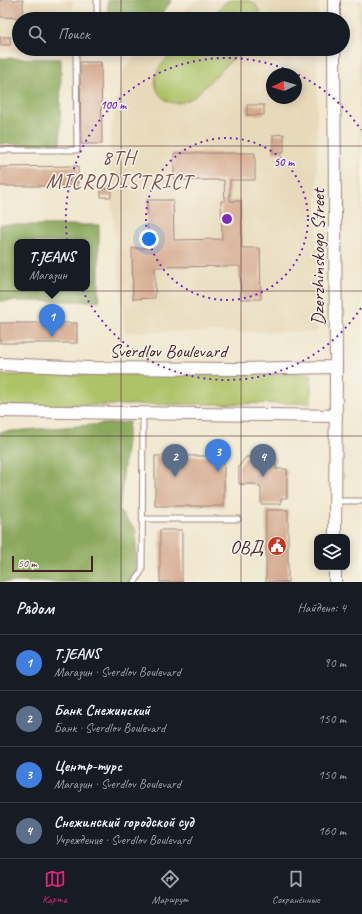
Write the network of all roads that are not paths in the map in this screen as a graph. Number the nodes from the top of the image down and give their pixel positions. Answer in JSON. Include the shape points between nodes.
{"nodes":[{"id":1,"x":97,"y":0,"type":"edge"},
{"id":2,"x":334,"y":0,"type":"edge"},
{"id":3,"x":97,"y":12,"type":"edge"},
{"id":4,"x":334,"y":12,"type":"edge"},
{"id":5,"x":76,"y":56,"type":"edge"},
{"id":6,"x":334,"y":56,"type":"edge"},
{"id":7,"x":0,"y":150,"type":"edge"},
{"id":8,"x":0,"y":364,"type":"edge"},
{"id":9,"x":336,"y":367,"type":"junction"},
{"id":10,"x":0,"y":411,"type":"edge"},
{"id":11,"x":143,"y":413,"type":"junction"},
{"id":12,"x":336,"y":416,"type":"junction"},
{"id":13,"x":336,"y":501,"type":"junction"},
{"id":14,"x":362,"y":501,"type":"edge"},
{"id":15,"x":143,"y":519,"type":"junction"},
{"id":16,"x":238,"y":519,"type":"dead end"},
{"id":17,"x":335,"y":534,"type":"edge"},
{"id":18,"x":335,"y":570,"type":"edge"},
{"id":19,"x":135,"y":582,"type":"edge"},
{"id":20,"x":335,"y":582,"type":"edge"}],
"edges":[{"from":1,"to":3,"type":"lane"},
{"from":2,"to":4,"type":"street"},
{"from":5,"to":7,"type":"lane","via":[[77,150]]},
{"from":6,"to":9,"type":"street","name":"Dzerzhinskogo Street"},
{"from":8,"to":9,"type":"street","name":"Sverdlov Boulevard","via":[[88,368]]},
{"from":9,"to":12,"type":"street","name":"Dzerzhinskogo Street"},
{"from":10,"to":11,"type":"street"},
{"from":11,"to":12,"type":"street"},
{"from":11,"to":15,"type":"lane"},
{"from":12,"to":13,"type":"street","name":"Dzerzhinskogo Street"},
{"from":13,"to":14,"type":"lane"},
{"from":13,"to":17,"type":"street","name":"Dzerzhinskogo Street"},
{"from":15,"to":16,"type":"lane"},
{"from":15,"to":19,"type":"lane","via":[[142,570]]},
{"from":18,"to":20,"type":"street"}]}
